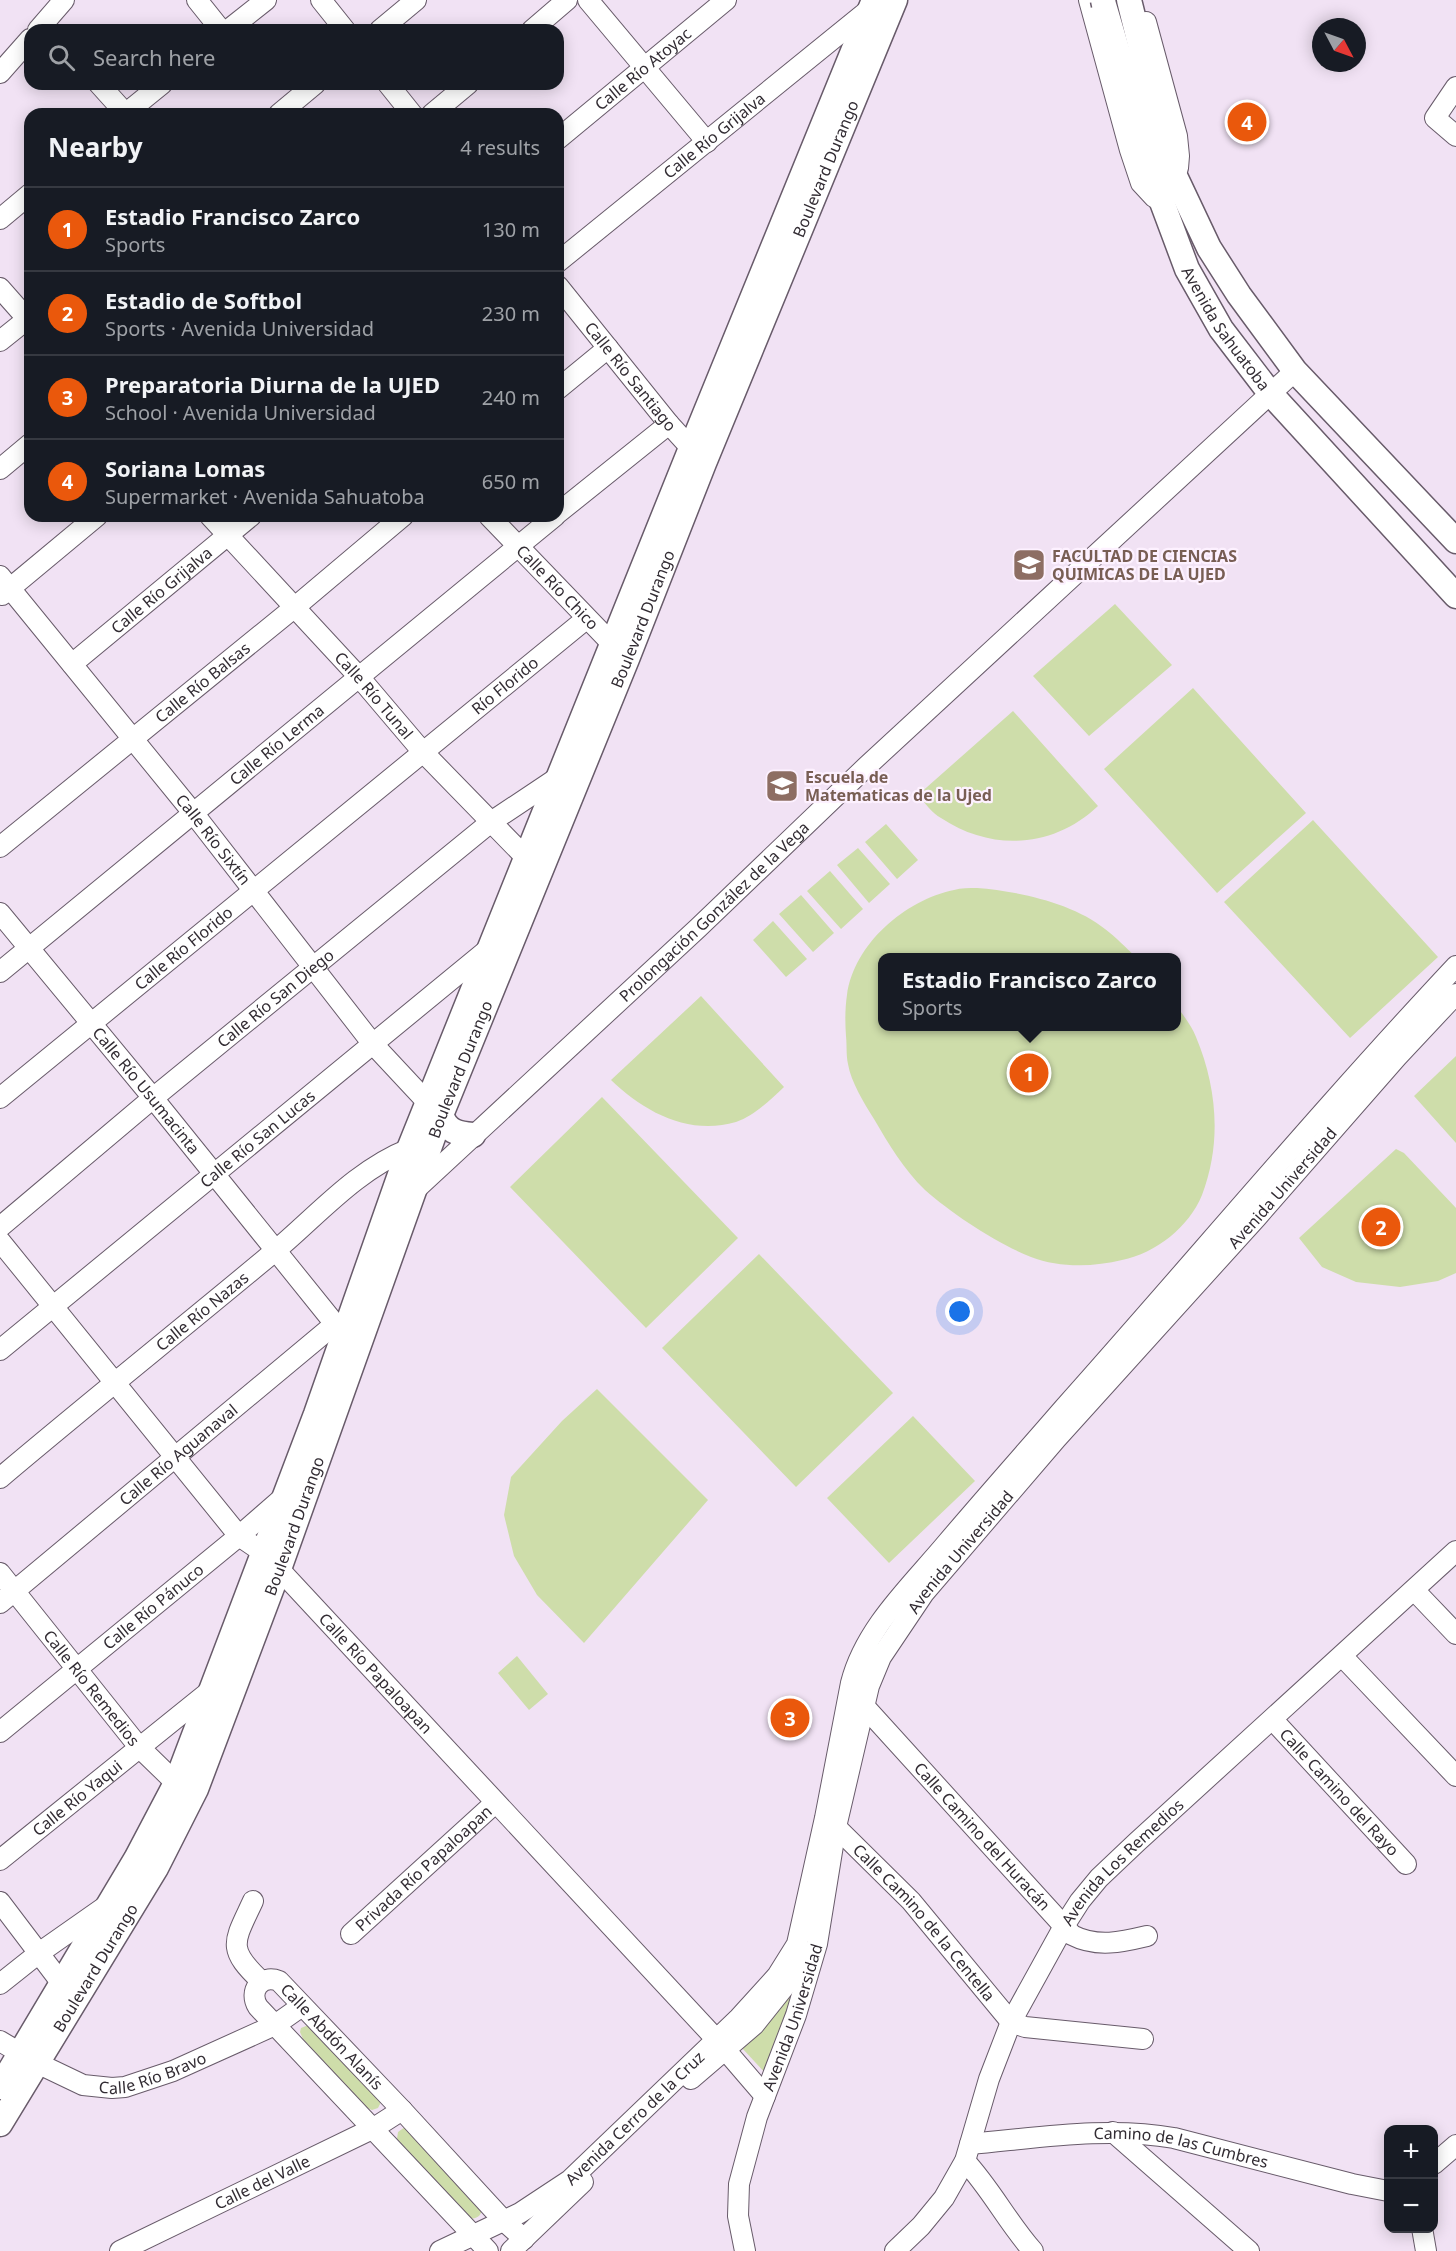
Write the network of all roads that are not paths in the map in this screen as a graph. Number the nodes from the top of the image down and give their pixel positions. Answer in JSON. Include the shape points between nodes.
{"nodes":[{"id":1,"x":64,"y":0,"type":"edge"},
{"id":2,"x":197,"y":0,"type":"edge"},
{"id":3,"x":266,"y":0,"type":"edge"},
{"id":4,"x":321,"y":0,"type":"edge"},
{"id":5,"x":416,"y":0,"type":"edge"},
{"id":6,"x":567,"y":0,"type":"edge"},
{"id":7,"x":588,"y":0,"type":"edge"},
{"id":8,"x":726,"y":0,"type":"edge"},
{"id":9,"x":895,"y":0,"type":"edge"},
{"id":10,"x":1129,"y":0,"type":"edge"},
{"id":11,"x":1140,"y":0,"type":"edge"},
{"id":12,"x":1100,"y":2,"type":"edge"},
{"id":13,"x":874,"y":8,"type":"edge"},
{"id":14,"x":47,"y":24,"type":"edge"},
{"id":15,"x":217,"y":24,"type":"edge"},
{"id":16,"x":236,"y":24,"type":"edge"},
{"id":17,"x":340,"y":24,"type":"edge"},
{"id":18,"x":387,"y":24,"type":"edge"},
{"id":19,"x":539,"y":24,"type":"edge"},
{"id":20,"x":24,"y":46,"type":"edge"},
{"id":21,"x":645,"y":67,"type":"junction"},
{"id":22,"x":0,"y":73,"type":"edge"},
{"id":23,"x":1456,"y":87,"type":"edge"},
{"id":24,"x":104,"y":90,"type":"edge"},
{"id":25,"x":155,"y":90,"type":"edge"},
{"id":26,"x":308,"y":90,"type":"edge"},
{"id":27,"x":393,"y":90,"type":"edge"},
{"id":28,"x":461,"y":90,"type":"edge"},
{"id":29,"x":120,"y":108,"type":"edge"},
{"id":30,"x":132,"y":108,"type":"edge"},
{"id":31,"x":286,"y":108,"type":"edge"},
{"id":32,"x":407,"y":108,"type":"edge"},
{"id":33,"x":439,"y":108,"type":"edge"},
{"id":34,"x":1449,"y":124,"type":"edge"},
{"id":35,"x":564,"y":134,"type":"edge"},
{"id":36,"x":707,"y":142,"type":"junction"},
{"id":37,"x":1175,"y":176,"type":"junction"},
{"id":38,"x":24,"y":199,"type":"edge"},
{"id":39,"x":0,"y":219,"type":"edge"},
{"id":40,"x":564,"y":257,"type":"edge"},
{"id":41,"x":0,"y":288,"type":"edge"},
{"id":42,"x":564,"y":293,"type":"edge"},
{"id":43,"x":24,"y":314,"type":"edge"},
{"id":44,"x":24,"y":323,"type":"edge"},
{"id":45,"x":0,"y":341,"type":"edge"},
{"id":46,"x":608,"y":348,"type":"junction"},
{"id":47,"x":1294,"y":371,"type":"junction"},
{"id":48,"x":564,"y":384,"type":"edge"},
{"id":49,"x":1269,"y":393,"type":"junction"},
{"id":50,"x":669,"y":424,"type":"junction"},
{"id":51,"x":24,"y":449,"type":"edge"},
{"id":52,"x":698,"y":455,"type":"junction"},
{"id":53,"x":0,"y":469,"type":"edge"},
{"id":54,"x":564,"y":509,"type":"edge"},
{"id":55,"x":89,"y":522,"type":"edge"},
{"id":56,"x":215,"y":522,"type":"edge"},
{"id":57,"x":244,"y":522,"type":"edge"},
{"id":58,"x":396,"y":522,"type":"edge"},
{"id":59,"x":495,"y":522,"type":"edge"},
{"id":60,"x":547,"y":522,"type":"edge"},
{"id":61,"x":228,"y":536,"type":"junction"},
{"id":62,"x":1456,"y":541,"type":"edge"},
{"id":63,"x":517,"y":546,"type":"junction"},
{"id":64,"x":3,"y":587,"type":"edge"},
{"id":65,"x":1456,"y":596,"type":"edge"},
{"id":66,"x":295,"y":607,"type":"junction"},
{"id":67,"x":586,"y":619,"type":"junction"},
{"id":68,"x":619,"y":651,"type":"junction"},
{"id":69,"x":72,"y":664,"type":"junction"},
{"id":70,"x":360,"y":678,"type":"junction"},
{"id":71,"x":133,"y":739,"type":"junction"},
{"id":72,"x":422,"y":751,"type":"junction"},
{"id":73,"x":557,"y":778,"type":"junction"},
{"id":74,"x":194,"y":814,"type":"junction"},
{"id":75,"x":491,"y":822,"type":"junction"},
{"id":76,"x":0,"y":847,"type":"edge"},
{"id":77,"x":533,"y":865,"type":"junction"},
{"id":78,"x":253,"y":891,"type":"junction"},
{"id":79,"x":0,"y":913,"type":"edge"},
{"id":80,"x":516,"y":929,"type":"junction"},
{"id":81,"x":29,"y":949,"type":"junction"},
{"id":82,"x":488,"y":949,"type":"junction"},
{"id":83,"x":1456,"y":966,"type":"edge"},
{"id":84,"x":313,"y":967,"type":"junction"},
{"id":85,"x":0,"y":972,"type":"edge"},
{"id":86,"x":1456,"y":994,"type":"edge"},
{"id":87,"x":92,"y":1023,"type":"junction"},
{"id":88,"x":372,"y":1043,"type":"junction"},
{"id":89,"x":0,"y":1098,"type":"edge"},
{"id":90,"x":153,"y":1098,"type":"junction"},
{"id":91,"x":435,"y":1109,"type":"junction"},
{"id":92,"x":473,"y":1135,"type":"junction"},
{"id":93,"x":409,"y":1149,"type":"junction"},
{"id":94,"x":214,"y":1173,"type":"junction"},
{"id":95,"x":402,"y":1196,"type":"junction"},
{"id":96,"x":1250,"y":1210,"type":"junction"},
{"id":97,"x":0,"y":1227,"type":"edge"},
{"id":98,"x":0,"y":1241,"type":"edge"},
{"id":99,"x":277,"y":1250,"type":"junction"},
{"id":100,"x":53,"y":1307,"type":"junction"},
{"id":101,"x":348,"y":1328,"type":"junction"},
{"id":102,"x":0,"y":1350,"type":"edge"},
{"id":103,"x":114,"y":1382,"type":"junction"},
{"id":104,"x":174,"y":1458,"type":"junction"},
{"id":105,"x":0,"y":1478,"type":"edge"},
{"id":106,"x":308,"y":1485,"type":"junction"},
{"id":107,"x":285,"y":1495,"type":"junction"},
{"id":108,"x":239,"y":1536,"type":"junction"},
{"id":109,"x":1456,"y":1551,"type":"edge"},
{"id":110,"x":271,"y":1561,"type":"junction"},
{"id":111,"x":0,"y":1573,"type":"edge"},
{"id":112,"x":1414,"y":1590,"type":"junction"},
{"id":113,"x":7,"y":1598,"type":"edge"},
{"id":114,"x":1456,"y":1634,"type":"edge"},
{"id":115,"x":1342,"y":1656,"type":"junction"},
{"id":116,"x":78,"y":1668,"type":"junction"},
{"id":117,"x":211,"y":1690,"type":"junction"},
{"id":118,"x":864,"y":1706,"type":"junction"},
{"id":119,"x":1273,"y":1720,"type":"junction"},
{"id":120,"x":0,"y":1732,"type":"edge"},
{"id":121,"x":139,"y":1747,"type":"junction"},
{"id":122,"x":1456,"y":1776,"type":"edge"},
{"id":123,"x":186,"y":1786,"type":"junction"},
{"id":124,"x":495,"y":1803,"type":"junction"},
{"id":125,"x":836,"y":1827,"type":"junction"},
{"id":126,"x":0,"y":1860,"type":"edge"},
{"id":127,"x":1406,"y":1864,"type":"dead end"},
{"id":128,"x":253,"y":1901,"type":"dead end"},
{"id":129,"x":0,"y":1902,"type":"edge"},
{"id":130,"x":108,"y":1905,"type":"junction"},
{"id":131,"x":1064,"y":1926,"type":"junction"},
{"id":132,"x":351,"y":1934,"type":"dead end"},
{"id":133,"x":1148,"y":1936,"type":"dead end"},
{"id":134,"x":797,"y":1944,"type":"joint"},
{"id":135,"x":818,"y":1944,"type":"junction"},
{"id":136,"x":39,"y":1953,"type":"junction"},
{"id":137,"x":261,"y":1981,"type":"junction"},
{"id":138,"x":0,"y":1984,"type":"edge"},
{"id":139,"x":67,"y":1992,"type":"junction"},
{"id":140,"x":303,"y":2006,"type":"junction"},
{"id":141,"x":1011,"y":2022,"type":"junction"},
{"id":142,"x":275,"y":2025,"type":"junction"},
{"id":143,"x":1143,"y":2039,"type":"dead end"},
{"id":144,"x":720,"y":2044,"type":"junction"},
{"id":145,"x":19,"y":2052,"type":"edge"},
{"id":146,"x":0,"y":2087,"type":"edge"},
{"id":147,"x":765,"y":2096,"type":"junction"},
{"id":148,"x":402,"y":2110,"type":"junction"},
{"id":149,"x":0,"y":2124,"type":"edge"},
{"id":150,"x":374,"y":2128,"type":"junction"},
{"id":151,"x":1113,"y":2133,"type":"junction"},
{"id":152,"x":1456,"y":2145,"type":"edge"},
{"id":153,"x":967,"y":2153,"type":"junction"},
{"id":154,"x":1438,"y":2161,"type":"edge"},
{"id":155,"x":1384,"y":2190,"type":"edge"},
{"id":156,"x":503,"y":2220,"type":"junction"},
{"id":157,"x":1423,"y":2233,"type":"edge"},
{"id":158,"x":474,"y":2235,"type":"junction"},
{"id":159,"x":518,"y":2245,"type":"edge"},
{"id":160,"x":120,"y":2251,"type":"edge"},
{"id":161,"x":440,"y":2251,"type":"edge"},
{"id":162,"x":488,"y":2251,"type":"edge"},
{"id":163,"x":745,"y":2251,"type":"edge"},
{"id":164,"x":895,"y":2251,"type":"edge"},
{"id":165,"x":1033,"y":2251,"type":"edge"},
{"id":166,"x":1249,"y":2251,"type":"edge"},
{"id":167,"x":1426,"y":2251,"type":"edge"}],
"edges":[{"from":1,"to":14,"type":"street"},
{"from":2,"to":15,"type":"street"},
{"from":3,"to":16,"type":"street"},
{"from":4,"to":17,"type":"street"},
{"from":5,"to":18,"type":"street"},
{"from":6,"to":19,"type":"street"},
{"from":7,"to":21,"type":"street"},
{"from":8,"to":21,"type":"street","name":"Calle Río Atoyac"},
{"from":9,"to":13,"type":"main road","name":"Boulevard Durango"},
{"from":10,"to":37,"type":"main road","name":"Avenida Sahuatoba"},
{"from":11,"to":37,"type":"street","via":[[1177,136]]},
{"from":12,"to":49,"type":"main road","name":"Avenida Sahuatoba","via":[[1162,202],[1187,268],[1215,319]]},
{"from":13,"to":36,"type":"street","name":"Calle Río Grijalva"},
{"from":13,"to":52,"type":"main road","name":"Boulevard Durango"},
{"from":20,"to":22,"type":"street"},
{"from":21,"to":35,"type":"street","name":"Calle Río Atoyac"},
{"from":21,"to":36,"type":"street"},
{"from":23,"to":34,"type":"street"},
{"from":24,"to":29,"type":"street"},
{"from":25,"to":30,"type":"street"},
{"from":26,"to":31,"type":"street"},
{"from":27,"to":32,"type":"street"},
{"from":28,"to":33,"type":"street"},
{"from":36,"to":40,"type":"street","name":"Calle Río Grijalva"},
{"from":37,"to":47,"type":"main road","name":"Avenida Sahuatoba","via":[[1209,248]]},
{"from":38,"to":39,"type":"street"},
{"from":41,"to":43,"type":"street"},
{"from":42,"to":46,"type":"street","name":"Calle Río Santiago"},
{"from":44,"to":45,"type":"street"},
{"from":46,"to":48,"type":"street"},
{"from":46,"to":50,"type":"street","name":"Calle Río Santiago"},
{"from":47,"to":49,"type":"street","name":"Prolongación González de la Vega"},
{"from":47,"to":62,"type":"main road","name":"Avenida Sahuatoba"},
{"from":49,"to":65,"type":"main road","name":"Avenida Sahuatoba"},
{"from":49,"to":92,"type":"street","name":"Prolongación González de la Vega"},
{"from":50,"to":52,"type":"street","name":"Calle Río Santiago"},
{"from":50,"to":54,"type":"street","name":"Calle Río Lerma"},
{"from":51,"to":53,"type":"street"},
{"from":52,"to":68,"type":"main road","name":"Boulevard Durango"},
{"from":55,"to":64,"type":"street"},
{"from":56,"to":61,"type":"street","name":"Calle Río Tunal"},
{"from":57,"to":61,"type":"street","name":"Calle Río Grijalva"},
{"from":58,"to":66,"type":"street","name":"Calle Río Balsas"},
{"from":59,"to":63,"type":"street","name":"Calle Río Chico"},
{"from":60,"to":63,"type":"street","name":"Calle Río Lerma"},
{"from":61,"to":66,"type":"street","name":"Calle Río Tunal"},
{"from":61,"to":69,"type":"street","name":"Calle Río Grijalva"},
{"from":63,"to":67,"type":"street","name":"Calle Río Chico"},
{"from":63,"to":70,"type":"street","name":"Calle Río Lerma"},
{"from":64,"to":69,"type":"street","name":"Calle Río Sixtín"},
{"from":66,"to":70,"type":"street","name":"Calle Río Tunal"},
{"from":66,"to":71,"type":"street","name":"Calle Río Balsas"},
{"from":67,"to":68,"type":"street","name":"Calle Río Chico"},
{"from":67,"to":72,"type":"street","name":"Río Florido"},
{"from":68,"to":73,"type":"main road","name":"Boulevard Durango"},
{"from":68,"to":77,"type":"main road","name":"Boulevard Durango"},
{"from":69,"to":71,"type":"street","name":"Calle Río Sixtín"},
{"from":70,"to":72,"type":"street","name":"Calle Río Tunal"},
{"from":70,"to":74,"type":"street","name":"Calle Río Lerma"},
{"from":71,"to":74,"type":"street","name":"Calle Río Sixtín"},
{"from":71,"to":76,"type":"street","name":"Calle Río Balsas"},
{"from":72,"to":75,"type":"street","name":"Calle Río Tunal"},
{"from":72,"to":78,"type":"street","name":"Calle Río Florido"},
{"from":73,"to":75,"type":"street","name":"Calle Río San Diego"},
{"from":73,"to":77,"type":"main road","name":"Boulevard Durango"},
{"from":74,"to":78,"type":"street","name":"Calle Río Sixtín"},
{"from":74,"to":81,"type":"street","name":"Calle Río Lerma"},
{"from":75,"to":77,"type":"street","name":"Calle Río Tunal"},
{"from":75,"to":84,"type":"street","name":"Calle Río San Diego"},
{"from":77,"to":80,"type":"main road","name":"Boulevard Durango"},
{"from":77,"to":82,"type":"main road","name":"Boulevard Durango"},
{"from":78,"to":84,"type":"street","name":"Calle Río Sixtín"},
{"from":78,"to":87,"type":"street","name":"Calle Río Florido"},
{"from":79,"to":81,"type":"street","name":"Calle Río Usumacinta"},
{"from":80,"to":82,"type":"street","name":"Calle Río San Lucas"},
{"from":80,"to":91,"type":"main road","name":"Boulevard Durango"},
{"from":81,"to":85,"type":"street","name":"Calle Río Lerma"},
{"from":81,"to":87,"type":"street","name":"Calle Río Usumacinta"},
{"from":82,"to":88,"type":"street","name":"Calle Río San Lucas"},
{"from":82,"to":91,"type":"main road","name":"Boulevard Durango"},
{"from":83,"to":96,"type":"street","name":"Avenida Universidad","via":[[1323,1111]]},
{"from":84,"to":88,"type":"street","name":"Calle Río Sixtín"},
{"from":84,"to":90,"type":"street","name":"Calle Río San Diego"},
{"from":86,"to":96,"type":"street","name":"Avenida Universidad"},
{"from":87,"to":89,"type":"street","name":"Calle Río Florido"},
{"from":87,"to":90,"type":"street","name":"Calle Río Usumacinta"},
{"from":88,"to":91,"type":"street","name":"Calle Río Sixtín"},
{"from":88,"to":94,"type":"street","name":"Calle Río San Lucas"},
{"from":90,"to":94,"type":"street","name":"Calle Río Usumacinta"},
{"from":90,"to":97,"type":"street","name":"Calle Río San Diego"},
{"from":91,"to":92,"type":"main road","via":[[452,1131]]},
{"from":91,"to":93,"type":"main road","name":"Boulevard Durango"},
{"from":91,"to":95,"type":"main road","name":"Boulevard Durango"},
{"from":92,"to":95,"type":"street","name":"Prolongación González de la Vega"},
{"from":93,"to":95,"type":"main road","name":"Boulevard Durango"},
{"from":93,"to":99,"type":"street","name":"Calle Río Nazas","via":[[369,1170]]},
{"from":94,"to":99,"type":"street","name":"Calle Río Usumacinta"},
{"from":94,"to":100,"type":"street","name":"Calle Río San Lucas"},
{"from":95,"to":101,"type":"main road","name":"Boulevard Durango"},
{"from":96,"to":118,"type":"street","name":"Avenida Universidad","via":[[924,1593],[881,1657]]},
{"from":96,"to":134,"type":"street","name":"Avenida Universidad","via":[[1009,1469],[885,1616],[866,1644],[849,1692]]},
{"from":98,"to":100,"type":"street","name":"Calle Río Papaloapan"},
{"from":99,"to":101,"type":"street","name":"Calle Río Usumacinta"},
{"from":99,"to":103,"type":"street","name":"Calle Río Nazas"},
{"from":100,"to":102,"type":"street","name":"Calle Río San Lucas"},
{"from":100,"to":103,"type":"street","name":"Calle Río Papaloapan"},
{"from":101,"to":104,"type":"street","name":"Calle Río Aguanaval"},
{"from":101,"to":106,"type":"main road","name":"Boulevard Durango"},
{"from":101,"to":107,"type":"main road","name":"Boulevard Durango"},
{"from":103,"to":104,"type":"street","name":"Calle Río Papaloapan"},
{"from":103,"to":105,"type":"street","name":"Calle Río Nazas"},
{"from":104,"to":108,"type":"street","name":"Calle Río Papaloapan"},
{"from":104,"to":113,"type":"street","name":"Calle Río Aguanaval"},
{"from":106,"to":107,"type":"street","name":"Calle Río Pánuco"},
{"from":106,"to":110,"type":"main road","name":"Boulevard Durango"},
{"from":107,"to":108,"type":"street","name":"Calle Río Pánuco"},
{"from":107,"to":110,"type":"main road","name":"Boulevard Durango"},
{"from":108,"to":110,"type":"street","name":"Calle Río Papaloapan"},
{"from":108,"to":116,"type":"street","name":"Calle Río Pánuco"},
{"from":109,"to":112,"type":"street","name":"Avenida Los Remedios"},
{"from":110,"to":117,"type":"main road","name":"Boulevard Durango"},
{"from":110,"to":123,"type":"main road","name":"Boulevard Durango"},
{"from":110,"to":124,"type":"street","name":"Calle Río Papaloapan"},
{"from":111,"to":113,"type":"street","name":"Calle Río Remedios"},
{"from":112,"to":114,"type":"street"},
{"from":112,"to":115,"type":"street","name":"Avenida Los Remedios"},
{"from":113,"to":116,"type":"street","name":"Calle Río Remedios"},
{"from":115,"to":119,"type":"street","name":"Avenida Los Remedios"},
{"from":115,"to":122,"type":"street"},
{"from":116,"to":120,"type":"street","name":"Calle Río Pánuco"},
{"from":116,"to":121,"type":"street","name":"Calle Río Remedios"},
{"from":117,"to":121,"type":"street","name":"Calle Río Yaqui"},
{"from":117,"to":123,"type":"main road","name":"Boulevard Durango"},
{"from":118,"to":125,"type":"street","name":"Avenida Universidad"},
{"from":118,"to":131,"type":"street","name":"Calle Camino del Huracán"},
{"from":119,"to":127,"type":"street","name":"Calle Camino del Rayo"},
{"from":119,"to":131,"type":"street","name":"Avenida Los Remedios","via":[[1099,1878]]},
{"from":121,"to":123,"type":"street","name":"Calle Río Remedios"},
{"from":121,"to":126,"type":"street","name":"Calle Río Yaqui"},
{"from":123,"to":130,"type":"main road","name":"Boulevard Durango"},
{"from":123,"to":139,"type":"main road","name":"Boulevard Durango","via":[[156,1868]]},
{"from":124,"to":132,"type":"street","name":"Privada Río Papaloapan"},
{"from":124,"to":144,"type":"street","name":"Calle Río Papaloapan"},
{"from":125,"to":135,"type":"street","name":"Avenida Universidad"},
{"from":125,"to":141,"type":"street","name":"Calle Camino de la Centella","via":[[911,1901]]},
{"from":128,"to":137,"type":"street","via":[[237,1948],[240,1960]]},
{"from":129,"to":136,"type":"street"},
{"from":130,"to":136,"type":"street"},
{"from":130,"to":139,"type":"main road","name":"Boulevard Durango"},
{"from":131,"to":133,"type":"street","name":"Calle Camino del Huracán","via":[[1080,1939],[1102,1943]]},
{"from":131,"to":141,"type":"street","name":"Avenida Los Remedios"},
{"from":134,"to":144,"type":"street","name":"Avenida Cerro de la Cruz","via":[[777,1976]]},
{"from":135,"to":144,"type":"street","name":"Avenida Cerro de la Cruz","via":[[754,2025]]},
{"from":135,"to":147,"type":"street","name":"Avenida Universidad"},
{"from":136,"to":138,"type":"street"},
{"from":136,"to":139,"type":"street"},
{"from":137,"to":140,"type":"street","name":"Calle Abdón Alanís","via":[[276,1980]]},
{"from":137,"to":142,"type":"street","name":"Calle Abdón Alanís","via":[[254,1999]]},
{"from":139,"to":145,"type":"main road","name":"Boulevard Durango"},
{"from":140,"to":142,"type":"street","name":"Calle Río Bravo"},
{"from":140,"to":148,"type":"street","name":"Calle Abdón Alanís"},
{"from":141,"to":143,"type":"street"},
{"from":141,"to":153,"type":"street","name":"Avenida Los Remedios"},
{"from":142,"to":145,"type":"street","name":"Calle Río Bravo","via":[[173,2071],[112,2088],[83,2085]]},
{"from":142,"to":150,"type":"street","name":"Calle Abdón Alanís"},
{"from":144,"to":147,"type":"street","name":"Calle Río Papaloapan"},
{"from":144,"to":156,"type":"street","name":"Avenida Cerro de la Cruz","via":[[570,2180]]},
{"from":144,"to":159,"type":"street","name":"Avenida Cerro de la Cruz","via":[[693,2076]]},
{"from":145,"to":146,"type":"main road","name":"Boulevard Durango"},
{"from":145,"to":149,"type":"main road","name":"Boulevard Durango"},
{"from":147,"to":163,"type":"street","name":"Avenida Universidad","via":[[739,2184],[738,2216]]},
{"from":148,"to":150,"type":"street","name":"Calle del Valle"},
{"from":148,"to":156,"type":"street","name":"Calle Abdón Alanís"},
{"from":150,"to":158,"type":"street","name":"Calle Abdón Alanís"},
{"from":150,"to":160,"type":"street","name":"Calle del Valle"},
{"from":151,"to":153,"type":"street","name":"Camino de las Cumbres"},
{"from":151,"to":155,"type":"street","name":"Camino de las Cumbres","via":[[1174,2138]]},
{"from":151,"to":166,"type":"street"},
{"from":152,"to":154,"type":"street"},
{"from":153,"to":164,"type":"street","name":"Avenida Los Remedios","via":[[944,2198]]},
{"from":153,"to":165,"type":"street","via":[[1018,2235]]},
{"from":156,"to":158,"type":"street","name":"Avenida Cerro de la Cruz"},
{"from":156,"to":159,"type":"street","name":"Calle Abdón Alanís"},
{"from":157,"to":167,"type":"street"},
{"from":158,"to":161,"type":"street","name":"Avenida Cerro de la Cruz"},
{"from":158,"to":162,"type":"street","name":"Calle Abdón Alanís"}]}
